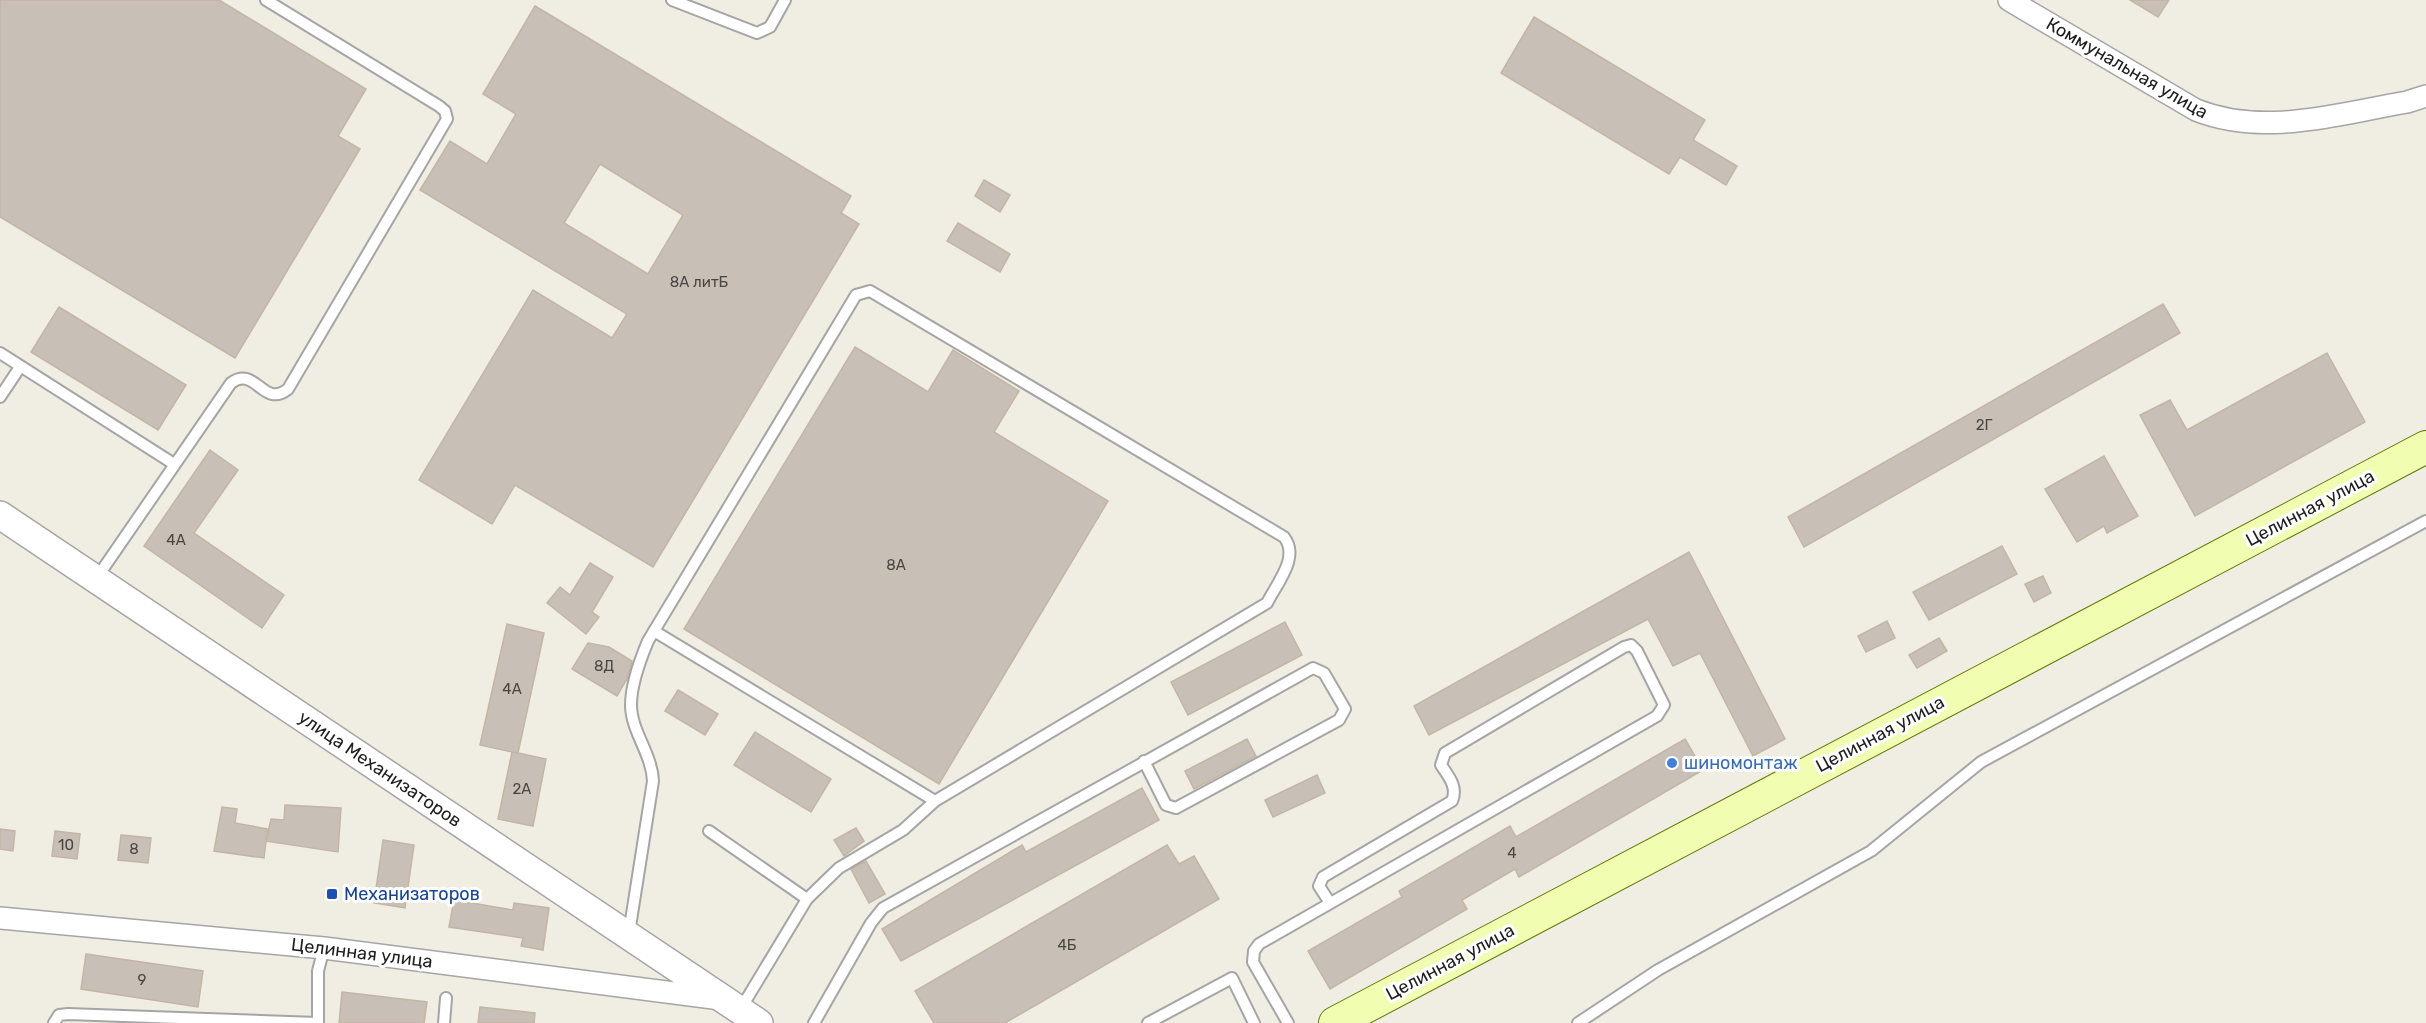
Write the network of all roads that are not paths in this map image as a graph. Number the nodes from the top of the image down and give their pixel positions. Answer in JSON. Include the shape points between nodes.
{"nodes":[{"id":1,"x":266,"y":0,"type":"edge"},
{"id":2,"x":672,"y":0,"type":"edge"},
{"id":3,"x":785,"y":0,"type":"edge"},
{"id":4,"x":2009,"y":0,"type":"edge"},
{"id":5,"x":2426,"y":96,"type":"edge"},
{"id":6,"x":0,"y":353,"type":"edge"},
{"id":7,"x":20,"y":367,"type":"junction"},
{"id":8,"x":0,"y":397,"type":"edge"},
{"id":9,"x":2426,"y":447,"type":"edge"},
{"id":10,"x":174,"y":464,"type":"junction"},
{"id":11,"x":0,"y":515,"type":"edge"},
{"id":12,"x":2426,"y":521,"type":"edge"},
{"id":13,"x":96,"y":580,"type":"junction"},
{"id":14,"x":654,"y":631,"type":"junction"},
{"id":15,"x":1144,"y":761,"type":"junction"},
{"id":16,"x":935,"y":801,"type":"junction"},
{"id":17,"x":709,"y":831,"type":"dead end"},
{"id":18,"x":807,"y":899,"type":"junction"},
{"id":19,"x":1330,"y":903,"type":"junction"},
{"id":20,"x":0,"y":918,"type":"edge"},
{"id":21,"x":628,"y":935,"type":"junction"},
{"id":22,"x":324,"y":948,"type":"junction"},
{"id":23,"x":446,"y":998,"type":"dead end"},
{"id":24,"x":742,"y":1014,"type":"edge"},
{"id":25,"x":54,"y":1023,"type":"edge"},
{"id":26,"x":317,"y":1023,"type":"edge"},
{"id":27,"x":444,"y":1023,"type":"edge"},
{"id":28,"x":814,"y":1023,"type":"edge"},
{"id":29,"x":1148,"y":1023,"type":"edge"},
{"id":30,"x":1254,"y":1023,"type":"edge"},
{"id":31,"x":1288,"y":1023,"type":"edge"},
{"id":32,"x":1335,"y":1023,"type":"edge"},
{"id":33,"x":1578,"y":1023,"type":"edge"}],
"edges":[{"from":1,"to":10,"type":"lane","via":[[439,106],[447,119],[288,389],[273,396],[247,378],[238,378]]},
{"from":2,"to":3,"type":"lane","via":[[757,33],[770,27]]},
{"from":4,"to":5,"type":"street","name":"Коммунальная улица","via":[[2216,118],[2275,124]]},
{"from":6,"to":7,"type":"lane"},
{"from":7,"to":8,"type":"lane"},
{"from":7,"to":10,"type":"lane"},
{"from":9,"to":32,"type":"main road","name":"Целинная улица"},
{"from":10,"to":13,"type":"lane"},
{"from":11,"to":13,"type":"street","name":"улица Механизаторов"},
{"from":12,"to":33,"type":"lane","via":[[1981,762],[1870,851],[1658,970]]},
{"from":13,"to":21,"type":"street","name":"улица Механизаторов"},
{"from":14,"to":16,"type":"lane"},
{"from":14,"to":16,"type":"lane","via":[[856,295],[870,291],[1288,542],[1292,549],[1290,559],[1267,603]]},
{"from":14,"to":21,"type":"lane","via":[[641,658],[631,705],[652,766],[653,781]]},
{"from":15,"to":15,"type":"lane","via":[[1313,668],[1324,673],[1345,709],[1339,720],[1176,808],[1166,805]]},
{"from":15,"to":28,"type":"lane","via":[[883,908],[871,922]]},
{"from":16,"to":18,"type":"lane","via":[[903,831],[839,868]]},
{"from":17,"to":18,"type":"lane"},
{"from":18,"to":24,"type":"lane"},
{"from":19,"to":19,"type":"lane","via":[[1657,716],[1664,705],[1638,651],[1631,645],[1624,647],[1445,753],[1441,765],[1454,785],[1452,801],[1323,877],[1319,886]]},
{"from":19,"to":31,"type":"lane","via":[[1259,944],[1254,951],[1253,962]]},
{"from":20,"to":22,"type":"street","name":"Целинная улица"},
{"from":21,"to":24,"type":"street","name":"улица Механизаторов"},
{"from":22,"to":24,"type":"street","name":"Целинная улица"},
{"from":22,"to":26,"type":"lane","via":[[318,971]]},
{"from":23,"to":27,"type":"lane"},
{"from":25,"to":26,"type":"lane","via":[[59,1015],[68,1014]]},
{"from":29,"to":30,"type":"lane","via":[[1232,978]]}]}
